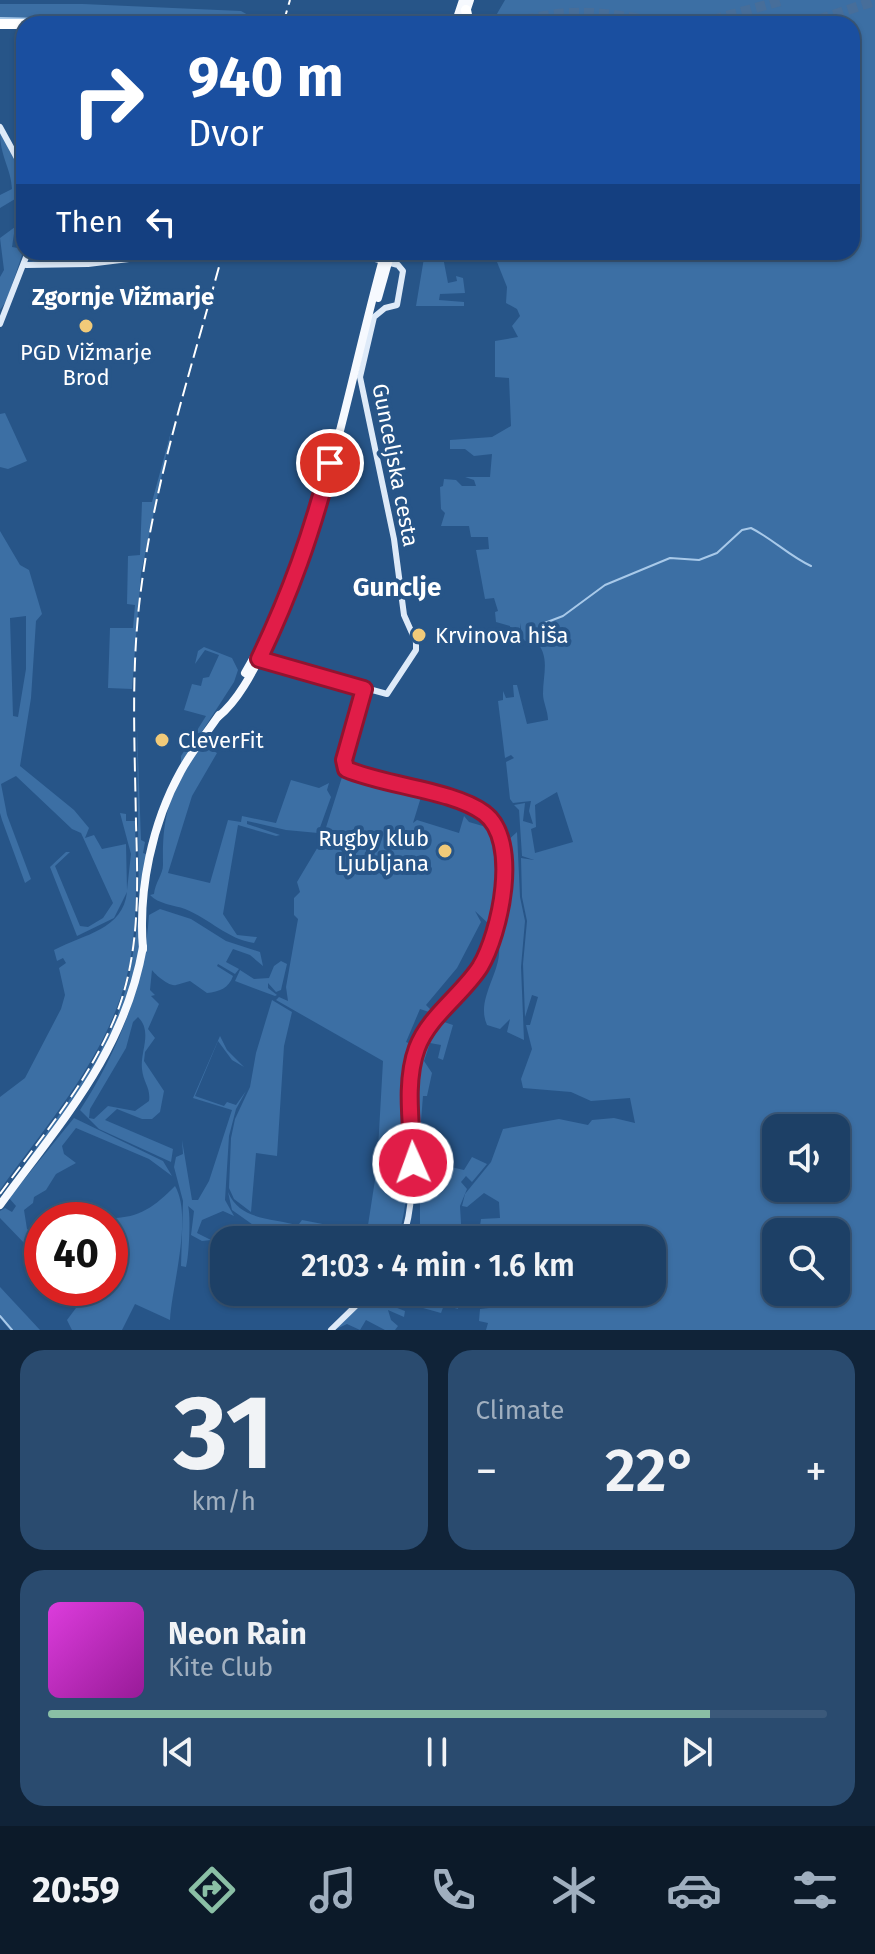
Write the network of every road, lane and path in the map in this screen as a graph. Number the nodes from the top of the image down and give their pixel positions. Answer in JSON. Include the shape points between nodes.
{"nodes":[{"id":1,"x":0,"y":127,"type":"edge"},
{"id":2,"x":16,"y":156,"type":"edge"},
{"id":3,"x":28,"y":260,"type":"edge"},
{"id":4,"x":40,"y":260,"type":"edge"},
{"id":5,"x":121,"y":260,"type":"edge"},
{"id":6,"x":386,"y":260,"type":"edge"},
{"id":7,"x":391,"y":260,"type":"edge"},
{"id":8,"x":53,"y":264,"type":"junction"},
{"id":9,"x":26,"y":265,"type":"junction"},
{"id":10,"x":0,"y":324,"type":"edge"},
{"id":11,"x":256,"y":658,"type":"junction"},
{"id":12,"x":364,"y":689,"type":"junction"},
{"id":13,"x":0,"y":1205,"type":"edge"},
{"id":14,"x":405,"y":1226,"type":"edge"},
{"id":15,"x":356,"y":1306,"type":"edge"},
{"id":16,"x":331,"y":1330,"type":"edge"}],
"edges":[{"from":1,"to":2,"type":"street"},
{"from":3,"to":9,"type":"street"},
{"from":4,"to":8,"type":"street"},
{"from":5,"to":8,"type":"street"},
{"from":6,"to":11,"type":"main road","via":[[312,532],[286,601]]},
{"from":7,"to":12,"type":"street","name":"Gunceljska cesta","via":[[403,271],[395,305],[374,317],[360,377],[404,615],[416,642],[413,656],[387,694]]},
{"from":8,"to":9,"type":"street"},
{"from":9,"to":10,"type":"street"},
{"from":11,"to":12,"type":"street"},
{"from":11,"to":13,"type":"main road","via":[[172,788],[149,859],[143,949],[132,999],[113,1043],[76,1104]]},
{"from":12,"to":14,"type":"street","via":[[346,769],[477,808],[499,829],[504,852],[498,919],[487,953],[425,1033],[414,1060],[412,1193]]},
{"from":15,"to":16,"type":"street"}]}
